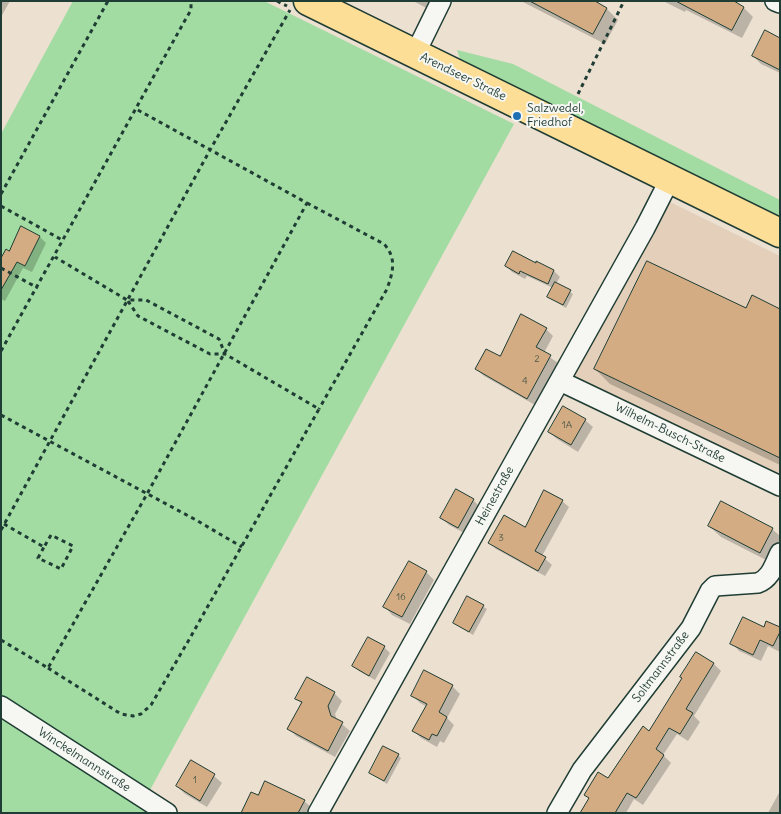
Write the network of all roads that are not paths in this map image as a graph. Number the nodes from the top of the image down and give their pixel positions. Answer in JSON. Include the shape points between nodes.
{"nodes":[{"id":1,"x":441,"y":1,"type":"edge"},
{"id":2,"x":775,"y":1,"type":"edge"},
{"id":3,"x":780,"y":3,"type":"edge"},
{"id":4,"x":300,"y":4,"type":"edge"},
{"id":5,"x":415,"y":54,"type":"junction"},
{"id":6,"x":670,"y":179,"type":"junction"},
{"id":7,"x":780,"y":233,"type":"edge"},
{"id":8,"x":560,"y":381,"type":"junction"},
{"id":9,"x":780,"y":486,"type":"edge"},
{"id":10,"x":780,"y":553,"type":"edge"},
{"id":11,"x":1,"y":706,"type":"edge"},
{"id":12,"x":167,"y":813,"type":"edge"},
{"id":13,"x":318,"y":813,"type":"edge"},
{"id":14,"x":557,"y":813,"type":"edge"}],
"edges":[{"from":1,"to":5,"type":"street"},
{"from":2,"to":3,"type":"street"},
{"from":4,"to":5,"type":"main road","name":"Arendseer Straße"},
{"from":5,"to":6,"type":"main road","name":"Arendseer Straße"},
{"from":6,"to":7,"type":"main road","name":"Arendseer Straße"},
{"from":6,"to":8,"type":"street","name":"Heinestraße"},
{"from":8,"to":9,"type":"street","name":"Wilhelm-Busch-Straße"},
{"from":8,"to":13,"type":"street","name":"Heinestraße"},
{"from":10,"to":14,"type":"street","name":"Soltmannstraße","via":[[764,580],[715,586],[710,591],[690,628],[582,770]]},
{"from":11,"to":12,"type":"street","name":"Winckelmannstraße"}]}
